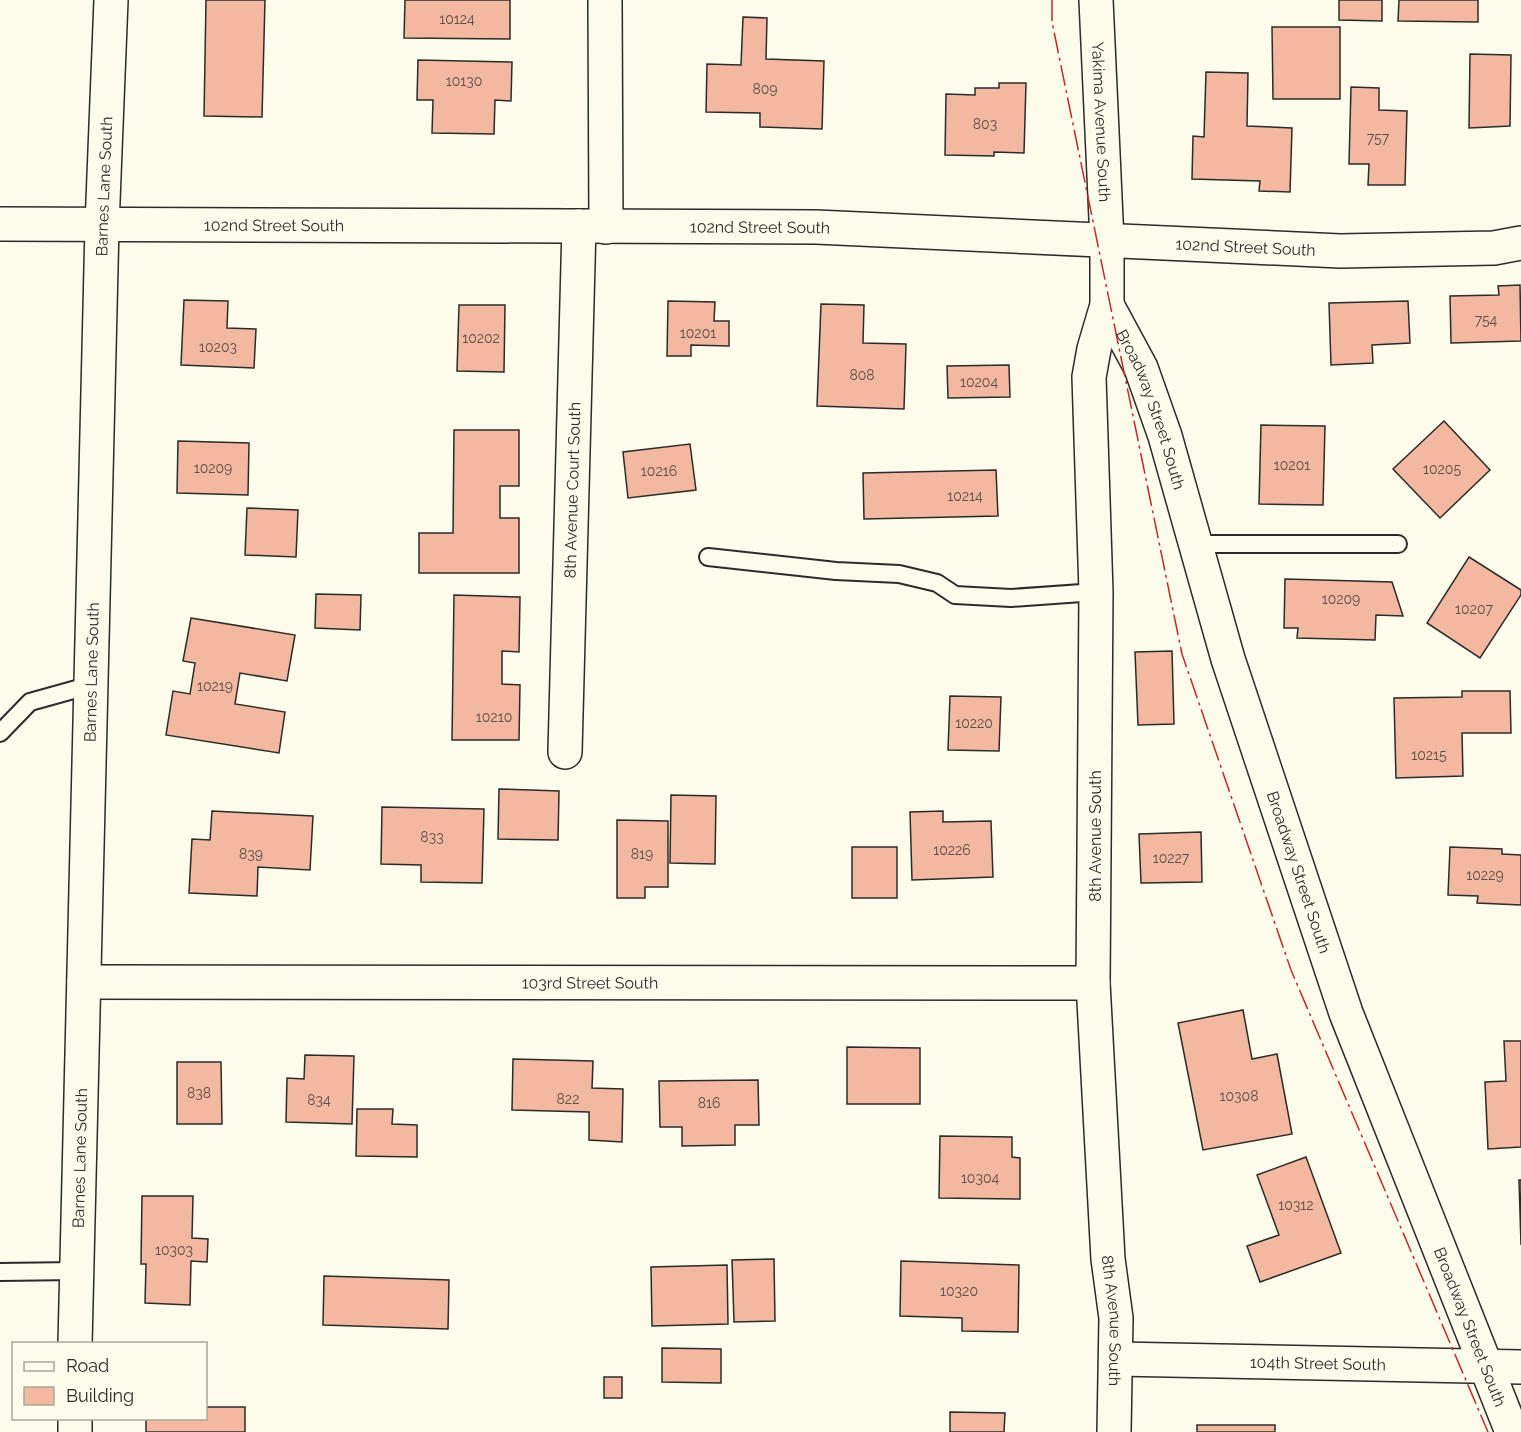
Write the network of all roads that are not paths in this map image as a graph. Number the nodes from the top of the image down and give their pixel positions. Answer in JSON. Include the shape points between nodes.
{"nodes":[{"id":1,"x":111,"y":0,"type":"edge"},
{"id":2,"x":605,"y":0,"type":"edge"},
{"id":3,"x":1096,"y":0,"type":"edge"},
{"id":4,"x":0,"y":224,"type":"edge"},
{"id":5,"x":102,"y":226,"type":"junction"},
{"id":6,"x":592,"y":227,"type":"junction"},
{"id":7,"x":1107,"y":241,"type":"junction"},
{"id":8,"x":1521,"y":243,"type":"edge"},
{"id":9,"x":1107,"y":305,"type":"junction"},
{"id":10,"x":1196,"y":544,"type":"junction"},
{"id":11,"x":1398,"y":544,"type":"dead end"},
{"id":12,"x":708,"y":557,"type":"dead end"},
{"id":13,"x":1096,"y":592,"type":"junction"},
{"id":14,"x":91,"y":685,"type":"junction"},
{"id":15,"x":0,"y":733,"type":"edge"},
{"id":16,"x":565,"y":752,"type":"dead end"},
{"id":17,"x":84,"y":982,"type":"junction"},
{"id":18,"x":1094,"y":983,"type":"junction"},
{"id":19,"x":76,"y":1271,"type":"junction"},
{"id":20,"x":0,"y":1272,"type":"edge"},
{"id":21,"x":75,"y":1342,"type":"edge"},
{"id":22,"x":1116,"y":1359,"type":"junction"},
{"id":23,"x":1484,"y":1367,"type":"junction"},
{"id":24,"x":1521,"y":1367,"type":"edge"},
{"id":25,"x":1114,"y":1432,"type":"edge"},
{"id":26,"x":1512,"y":1432,"type":"edge"}],
"edges":[{"from":1,"to":5,"type":"street","name":"Barnes Lane South"},
{"from":2,"to":6,"type":"street","name":"8th Avenue Court South"},
{"from":3,"to":7,"type":"street","name":"Yakima Avenue South"},
{"from":4,"to":5,"type":"street","name":"102nd Street South"},
{"from":5,"to":6,"type":"street","name":"102nd Street South"},
{"from":5,"to":14,"type":"street","name":"Barnes Lane South"},
{"from":6,"to":7,"type":"street","name":"102nd Street South","via":[[816,227]]},
{"from":6,"to":16,"type":"street","name":"8th Avenue Court South"},
{"from":7,"to":8,"type":"street","name":"102nd Street South","via":[[1340,251],[1494,248]]},
{"from":7,"to":9,"type":"street","name":"8th Avenue South"},
{"from":9,"to":10,"type":"street","name":"Broadway Street South","via":[[1141,368]]},
{"from":9,"to":13,"type":"street","name":"8th Avenue South","via":[[1089,377]]},
{"from":10,"to":11,"type":"lane"},
{"from":10,"to":23,"type":"street","name":"Broadway Street South","via":[[1228,659],[1346,1013]]},
{"from":12,"to":13,"type":"lane","via":[[899,574],[937,583],[955,595],[1011,598]]},
{"from":13,"to":18,"type":"street","name":"8th Avenue South"},
{"from":14,"to":15,"type":"lane","via":[[30,702]]},
{"from":14,"to":17,"type":"street","name":"Barnes Lane South"},
{"from":17,"to":18,"type":"street","name":"103rd Street South"},
{"from":17,"to":19,"type":"street","name":"Barnes Lane South"},
{"from":18,"to":22,"type":"street","name":"8th Avenue South"},
{"from":19,"to":20,"type":"lane"},
{"from":19,"to":21,"type":"street","name":"Barnes Lane South"},
{"from":22,"to":23,"type":"street","name":"104th Street South"},
{"from":22,"to":25,"type":"street","name":"8th Avenue South"},
{"from":23,"to":24,"type":"street","name":"104th Street South"},
{"from":23,"to":26,"type":"street","name":"Broadway Street South"}]}
